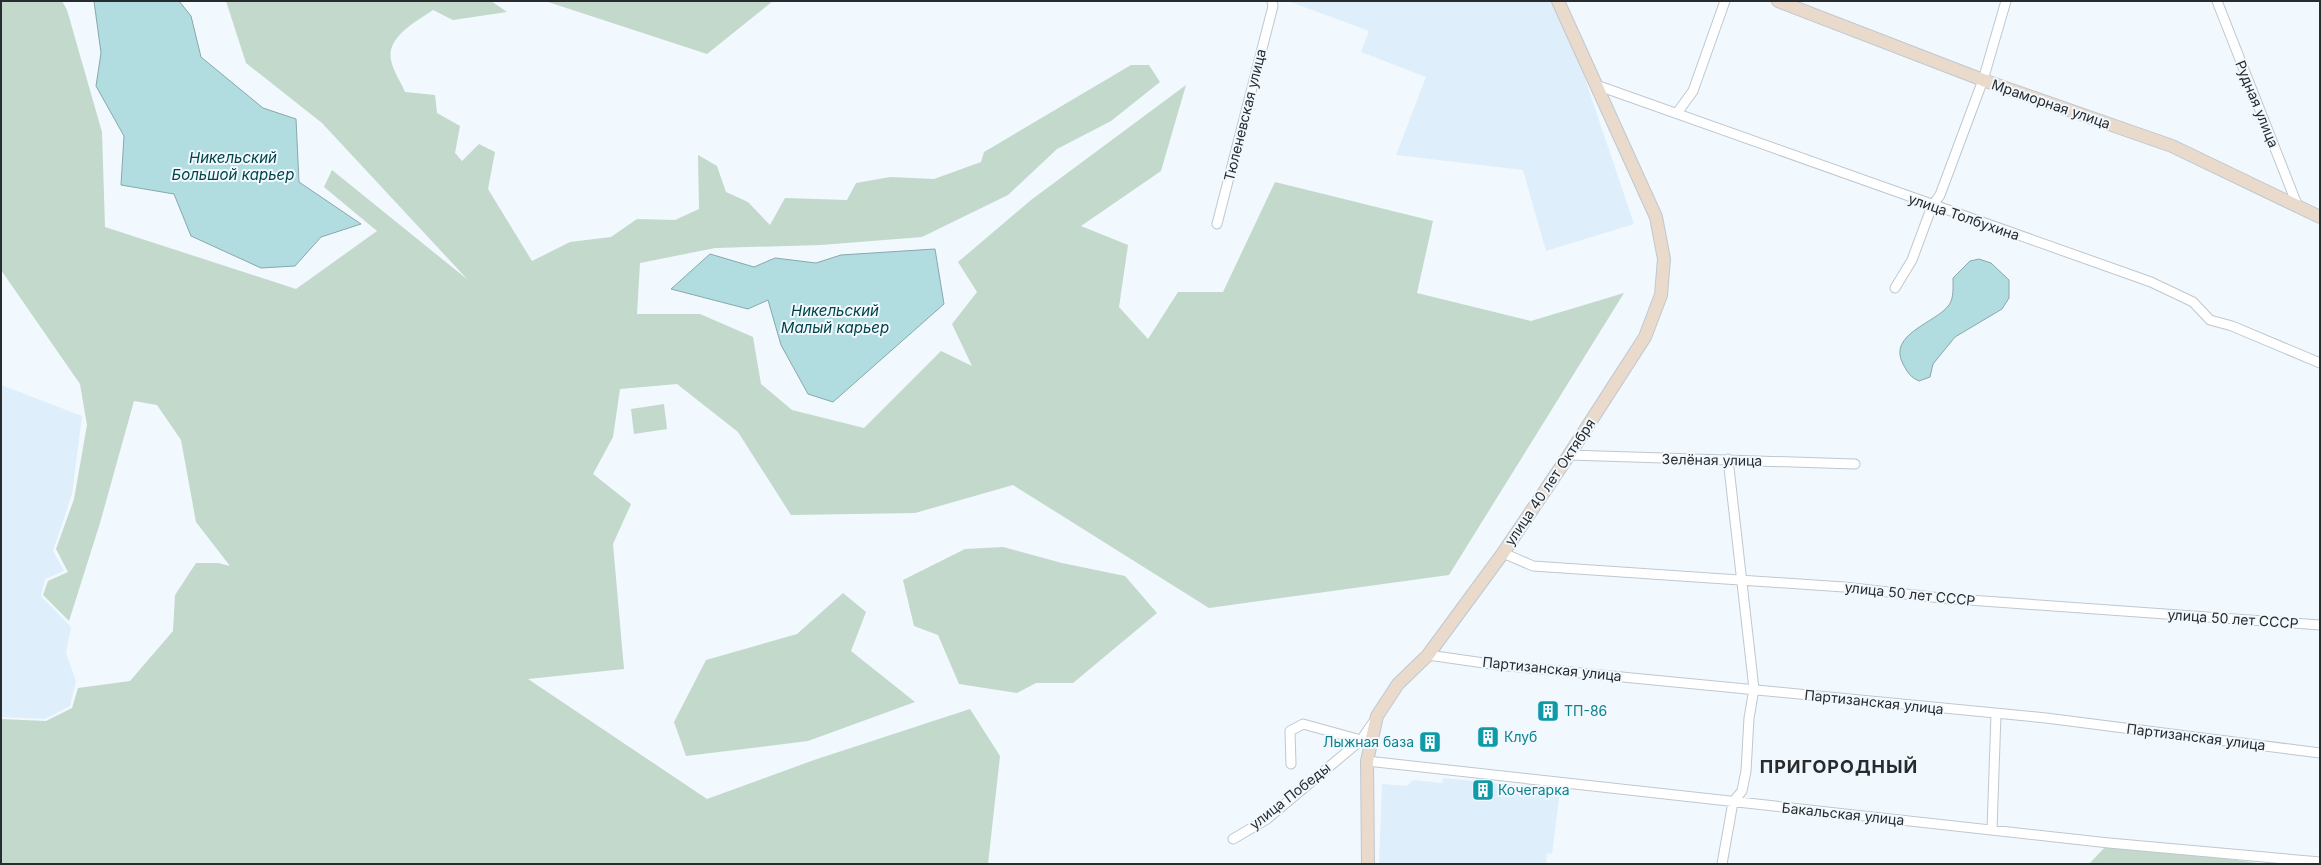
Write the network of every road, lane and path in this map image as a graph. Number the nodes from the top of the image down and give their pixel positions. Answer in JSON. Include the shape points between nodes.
{"nodes":[{"id":1,"x":1558,"y":1,"type":"edge"},
{"id":2,"x":1725,"y":1,"type":"edge"},
{"id":3,"x":1778,"y":1,"type":"edge"},
{"id":4,"x":2006,"y":1,"type":"edge"},
{"id":5,"x":2217,"y":1,"type":"edge"},
{"id":6,"x":1272,"y":3,"type":"edge"},
{"id":7,"x":1983,"y":80,"type":"junction"},
{"id":8,"x":1599,"y":86,"type":"junction"},
{"id":9,"x":1677,"y":112,"type":"junction"},
{"id":10,"x":1932,"y":206,"type":"junction"},
{"id":11,"x":2298,"y":207,"type":"junction"},
{"id":12,"x":2320,"y":217,"type":"edge"},
{"id":13,"x":1217,"y":224,"type":"dead end"},
{"id":14,"x":1895,"y":288,"type":"dead end"},
{"id":15,"x":2320,"y":363,"type":"edge"},
{"id":16,"x":1569,"y":455,"type":"junction"},
{"id":17,"x":1728,"y":459,"type":"junction"},
{"id":18,"x":1855,"y":464,"type":"dead end"},
{"id":19,"x":1502,"y":552,"type":"junction"},
{"id":20,"x":1740,"y":581,"type":"junction"},
{"id":21,"x":2320,"y":626,"type":"edge"},
{"id":22,"x":1428,"y":655,"type":"junction"},
{"id":23,"x":1754,"y":689,"type":"junction"},
{"id":24,"x":1996,"y":714,"type":"junction"},
{"id":25,"x":1377,"y":716,"type":"junction"},
{"id":26,"x":1361,"y":740,"type":"junction"},
{"id":27,"x":2320,"y":753,"type":"edge"},
{"id":28,"x":1367,"y":761,"type":"junction"},
{"id":29,"x":1291,"y":764,"type":"dead end"},
{"id":30,"x":1732,"y":802,"type":"junction"},
{"id":31,"x":1992,"y":830,"type":"junction"},
{"id":32,"x":1233,"y":839,"type":"dead end"},
{"id":33,"x":2320,"y":862,"type":"edge"},
{"id":34,"x":1368,"y":864,"type":"edge"},
{"id":35,"x":1722,"y":864,"type":"edge"}],
"edges":[{"from":1,"to":8,"type":"street","name":"улица 40 лет Октября"},
{"from":2,"to":9,"type":"street","via":[[1693,91]]},
{"from":3,"to":7,"type":"street","name":"Мраморная улица"},
{"from":4,"to":7,"type":"street"},
{"from":5,"to":11,"type":"street","name":"Рудная улица"},
{"from":6,"to":13,"type":"street","name":"Тюленевская улица"},
{"from":7,"to":10,"type":"street","via":[[1940,195]]},
{"from":7,"to":11,"type":"street","name":"Мраморная улица","via":[[2172,146]]},
{"from":8,"to":9,"type":"street","name":"улица Толбухина"},
{"from":8,"to":16,"type":"street","name":"улица 40 лет Октября","via":[[1656,217],[1664,259],[1663,280],[1659,305],[1645,337]]},
{"from":9,"to":10,"type":"street","name":"улица Толбухина"},
{"from":10,"to":14,"type":"street","via":[[1912,260]]},
{"from":10,"to":15,"type":"street","name":"улица Толбухина","via":[[2151,282],[2193,302],[2210,320],[2232,326]]},
{"from":11,"to":12,"type":"street","name":"Мраморная улица"},
{"from":16,"to":17,"type":"street","name":"Зелёная улица","via":[[1644,459]]},
{"from":16,"to":19,"type":"street","name":"улица 40 лет Октября"},
{"from":17,"to":18,"type":"street","name":"Зелёная улица"},
{"from":17,"to":20,"type":"street"},
{"from":19,"to":20,"type":"street","name":"улица 50 лет СССР","via":[[1533,566]]},
{"from":19,"to":22,"type":"street","name":"улица 40 лет Октября"},
{"from":20,"to":21,"type":"street","name":"улица 50 лет СССР","via":[[1844,587],[1948,599]]},
{"from":20,"to":23,"type":"street"},
{"from":22,"to":23,"type":"street","name":"Партизанская улица","via":[[1498,665]]},
{"from":22,"to":25,"type":"street","name":"улица 40 лет Октября","via":[[1398,684]]},
{"from":23,"to":24,"type":"street","name":"Партизанская улица"},
{"from":23,"to":30,"type":"street","via":[[1742,792]]},
{"from":24,"to":27,"type":"street","name":"Партизанская улица","via":[[2046,718]]},
{"from":24,"to":31,"type":"street"},
{"from":25,"to":26,"type":"street","name":"улица Победы"},
{"from":25,"to":28,"type":"street","name":"улица 40 лет Октября"},
{"from":26,"to":29,"type":"street","via":[[1303,724],[1290,731]]},
{"from":26,"to":32,"type":"street","name":"улица Победы","via":[[1267,819]]},
{"from":28,"to":30,"type":"street","name":"Бакальская улица"},
{"from":28,"to":34,"type":"street","name":"улица 40 лет Октября"},
{"from":30,"to":31,"type":"street","name":"Бакальская улица"},
{"from":30,"to":35,"type":"street"},
{"from":31,"to":33,"type":"street","name":"Бакальская улица"}]}
